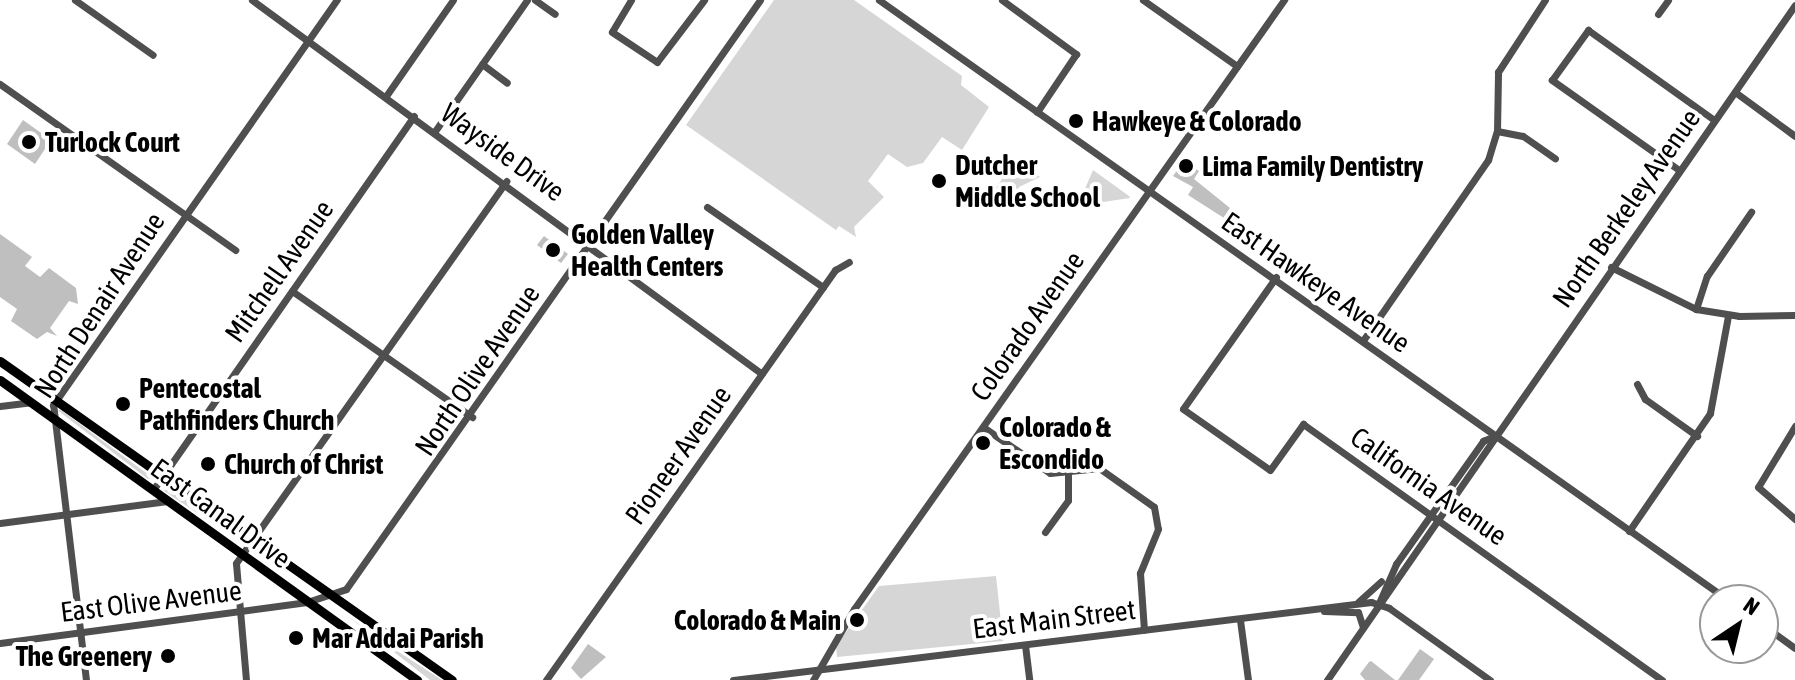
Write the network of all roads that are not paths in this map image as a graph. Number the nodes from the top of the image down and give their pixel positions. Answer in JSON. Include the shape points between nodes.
{"nodes":[{"id":1,"x":75,"y":0,"type":"edge"},
{"id":2,"x":252,"y":0,"type":"edge"},
{"id":3,"x":337,"y":0,"type":"edge"},
{"id":4,"x":453,"y":0,"type":"edge"},
{"id":5,"x":527,"y":0,"type":"edge"},
{"id":6,"x":535,"y":0,"type":"edge"},
{"id":7,"x":631,"y":0,"type":"edge"},
{"id":8,"x":704,"y":0,"type":"edge"},
{"id":9,"x":760,"y":0,"type":"edge"},
{"id":10,"x":879,"y":0,"type":"edge"},
{"id":11,"x":1002,"y":0,"type":"edge"},
{"id":12,"x":1143,"y":0,"type":"edge"},
{"id":13,"x":1284,"y":0,"type":"edge"},
{"id":14,"x":1545,"y":0,"type":"edge"},
{"id":15,"x":1668,"y":0,"type":"edge"},
{"id":16,"x":1795,"y":5,"type":"edge"},
{"id":17,"x":555,"y":14,"type":"dead end"},
{"id":18,"x":1658,"y":14,"type":"dead end"},
{"id":19,"x":308,"y":40,"type":"junction"},
{"id":20,"x":153,"y":55,"type":"dead end"},
{"id":21,"x":482,"y":64,"type":"junction"},
{"id":22,"x":1237,"y":66,"type":"junction"},
{"id":23,"x":507,"y":83,"type":"dead end"},
{"id":24,"x":0,"y":84,"type":"edge"},
{"id":25,"x":1735,"y":92,"type":"junction"},
{"id":26,"x":386,"y":96,"type":"junction"},
{"id":27,"x":1037,"y":112,"type":"junction"},
{"id":28,"x":414,"y":116,"type":"junction"},
{"id":29,"x":1714,"y":120,"type":"junction"},
{"id":30,"x":435,"y":131,"type":"junction"},
{"id":31,"x":1497,"y":131,"type":"junction"},
{"id":32,"x":1795,"y":136,"type":"edge"},
{"id":33,"x":1555,"y":158,"type":"dead end"},
{"id":34,"x":1679,"y":170,"type":"junction"},
{"id":35,"x":506,"y":181,"type":"junction"},
{"id":36,"x":1149,"y":192,"type":"junction"},
{"id":37,"x":707,"y":207,"type":"dead end"},
{"id":38,"x":1751,"y":212,"type":"dead end"},
{"id":39,"x":184,"y":214,"type":"junction"},
{"id":40,"x":591,"y":247,"type":"junction"},
{"id":41,"x":235,"y":250,"type":"dead end"},
{"id":42,"x":849,"y":262,"type":"dead end"},
{"id":43,"x":1611,"y":267,"type":"junction"},
{"id":44,"x":1276,"y":277,"type":"junction"},
{"id":45,"x":823,"y":287,"type":"junction"},
{"id":46,"x":292,"y":291,"type":"junction"},
{"id":47,"x":1696,"y":309,"type":"junction"},
{"id":48,"x":1795,"y":315,"type":"edge"},
{"id":49,"x":1728,"y":316,"type":"junction"},
{"id":50,"x":1364,"y":339,"type":"junction"},
{"id":51,"x":383,"y":355,"type":"junction"},
{"id":52,"x":0,"y":361,"type":"edge"},
{"id":53,"x":762,"y":374,"type":"junction"},
{"id":54,"x":0,"y":380,"type":"edge"},
{"id":55,"x":1637,"y":384,"type":"dead end"},
{"id":56,"x":56,"y":401,"type":"junction"},
{"id":57,"x":31,"y":402,"type":"junction"},
{"id":58,"x":0,"y":406,"type":"edge"},
{"id":59,"x":51,"y":416,"type":"junction"},
{"id":60,"x":472,"y":417,"type":"junction"},
{"id":61,"x":1795,"y":426,"type":"edge"},
{"id":62,"x":983,"y":427,"type":"junction"},
{"id":63,"x":1494,"y":436,"type":"junction"},
{"id":64,"x":1697,"y":436,"type":"junction"},
{"id":65,"x":1068,"y":475,"type":"junction"},
{"id":66,"x":162,"y":477,"type":"junction"},
{"id":67,"x":153,"y":490,"type":"junction"},
{"id":68,"x":166,"y":501,"type":"junction"},
{"id":69,"x":64,"y":515,"type":"junction"},
{"id":70,"x":1431,"y":515,"type":"junction"},
{"id":71,"x":1795,"y":519,"type":"edge"},
{"id":72,"x":1440,"y":521,"type":"junction"},
{"id":73,"x":0,"y":523,"type":"edge"},
{"id":74,"x":1629,"y":531,"type":"junction"},
{"id":75,"x":1045,"y":532,"type":"dead end"},
{"id":76,"x":252,"y":540,"type":"junction"},
{"id":77,"x":241,"y":555,"type":"junction"},
{"id":78,"x":1396,"y":564,"type":"junction"},
{"id":79,"x":1705,"y":584,"type":"edge"},
{"id":80,"x":330,"y":596,"type":"junction"},
{"id":81,"x":307,"y":602,"type":"junction"},
{"id":82,"x":1379,"y":603,"type":"junction"},
{"id":83,"x":1352,"y":605,"type":"junction"},
{"id":84,"x":1318,"y":610,"type":"junction"},
{"id":85,"x":238,"y":613,"type":"junction"},
{"id":86,"x":1240,"y":620,"type":"junction"},
{"id":87,"x":1144,"y":630,"type":"junction"},
{"id":88,"x":1362,"y":631,"type":"junction"},
{"id":89,"x":80,"y":632,"type":"junction"},
{"id":90,"x":0,"y":643,"type":"edge"},
{"id":91,"x":1025,"y":645,"type":"junction"},
{"id":92,"x":829,"y":646,"type":"junction"},
{"id":93,"x":849,"y":666,"type":"junction"},
{"id":94,"x":814,"y":670,"type":"junction"},
{"id":95,"x":86,"y":680,"type":"edge"},
{"id":96,"x":246,"y":680,"type":"edge"},
{"id":97,"x":417,"y":680,"type":"edge"},
{"id":98,"x":452,"y":680,"type":"edge"},
{"id":99,"x":546,"y":680,"type":"edge"},
{"id":100,"x":733,"y":680,"type":"edge"},
{"id":101,"x":813,"y":680,"type":"edge"},
{"id":102,"x":1029,"y":680,"type":"edge"},
{"id":103,"x":1248,"y":680,"type":"edge"},
{"id":104,"x":1327,"y":680,"type":"edge"},
{"id":105,"x":1490,"y":680,"type":"edge"},
{"id":106,"x":1662,"y":680,"type":"edge"}],
"edges":[{"from":1,"to":20,"type":"street"},
{"from":2,"to":19,"type":"street","name":"Wayside Drive"},
{"from":3,"to":19,"type":"street","name":"North Denair Avenue"},
{"from":4,"to":26,"type":"street"},
{"from":5,"to":21,"type":"street"},
{"from":6,"to":17,"type":"street"},
{"from":7,"to":8,"type":"street","via":[[612,30],[657,62]]},
{"from":9,"to":40,"type":"street","name":"North Olive Avenue"},
{"from":10,"to":27,"type":"street","name":"East Hawkeye Avenue"},
{"from":11,"to":27,"type":"street","via":[[1076,54]]},
{"from":12,"to":22,"type":"street"},
{"from":13,"to":22,"type":"street","name":"Colorado Avenue"},
{"from":14,"to":31,"type":"street","via":[[1496,77]]},
{"from":15,"to":18,"type":"street"},
{"from":16,"to":25,"type":"street","name":"North Berkeley Avenue"},
{"from":19,"to":26,"type":"street","name":"Wayside Drive"},
{"from":19,"to":39,"type":"street","name":"North Denair Avenue"},
{"from":21,"to":23,"type":"street"},
{"from":21,"to":30,"type":"street"},
{"from":22,"to":36,"type":"street","name":"Colorado Avenue"},
{"from":24,"to":39,"type":"street"},
{"from":25,"to":29,"type":"street","name":"North Berkeley Avenue"},
{"from":25,"to":32,"type":"street"},
{"from":26,"to":28,"type":"street","name":"Wayside Drive"},
{"from":27,"to":36,"type":"street","name":"East Hawkeye Avenue"},
{"from":28,"to":30,"type":"street","name":"Wayside Drive"},
{"from":28,"to":46,"type":"street","name":"Mitchell Avenue"},
{"from":29,"to":34,"type":"street","name":"North Berkeley Avenue"},
{"from":29,"to":34,"type":"street","via":[[1588,30],[1552,80]]},
{"from":30,"to":35,"type":"street","name":"Wayside Drive"},
{"from":31,"to":33,"type":"street","via":[[1520,134]]},
{"from":31,"to":50,"type":"street","via":[[1485,166]]},
{"from":34,"to":43,"type":"street","name":"North Berkeley Avenue"},
{"from":35,"to":40,"type":"street","name":"Wayside Drive"},
{"from":35,"to":51,"type":"street"},
{"from":36,"to":44,"type":"street","name":"East Hawkeye Avenue"},
{"from":36,"to":62,"type":"street","name":"Colorado Avenue"},
{"from":37,"to":45,"type":"street"},
{"from":38,"to":47,"type":"street","via":[[1704,281]]},
{"from":39,"to":41,"type":"street"},
{"from":39,"to":56,"type":"street","name":"North Denair Avenue"},
{"from":40,"to":53,"type":"street","name":"Wayside Drive"},
{"from":40,"to":60,"type":"street","name":"North Olive Avenue"},
{"from":42,"to":45,"type":"street","name":"Pioneer Avenue","via":[[839,265]]},
{"from":43,"to":47,"type":"street"},
{"from":43,"to":63,"type":"street","name":"North Berkeley Avenue"},
{"from":44,"to":50,"type":"street","name":"East Hawkeye Avenue"},
{"from":44,"to":70,"type":"street","name":"California Avenue","via":[[1183,409],[1270,470],[1303,424]]},
{"from":45,"to":53,"type":"street","name":"Pioneer Avenue"},
{"from":46,"to":51,"type":"street"},
{"from":46,"to":66,"type":"street","name":"Mitchell Avenue"},
{"from":47,"to":49,"type":"street"},
{"from":48,"to":49,"type":"street"},
{"from":49,"to":64,"type":"street","via":[[1717,395]]},
{"from":50,"to":63,"type":"street","name":"East Hawkeye Avenue"},
{"from":51,"to":60,"type":"street"},
{"from":51,"to":76,"type":"street"},
{"from":52,"to":56,"type":"main road","name":"East Canal Drive"},
{"from":53,"to":99,"type":"street","name":"Pioneer Avenue"},
{"from":54,"to":57,"type":"main road","name":"East Canal Drive"},
{"from":55,"to":64,"type":"street","via":[[1645,399]]},
{"from":56,"to":59,"type":"street","name":"North Denair Avenue"},
{"from":56,"to":66,"type":"main road","name":"East Canal Drive"},
{"from":57,"to":58,"type":"street"},
{"from":57,"to":59,"type":"main road","name":"East Canal Drive"},
{"from":59,"to":67,"type":"main road","name":"East Canal Drive"},
{"from":59,"to":69,"type":"street","name":"North Denair Avenue"},
{"from":60,"to":80,"type":"street","name":"North Olive Avenue","via":[[364,569]]},
{"from":61,"to":71,"type":"street","via":[[1758,487]]},
{"from":62,"to":65,"type":"street","via":[[1043,470]]},
{"from":62,"to":92,"type":"street","name":"Colorado Avenue"},
{"from":63,"to":70,"type":"street","name":"North Berkeley Avenue","via":[[1483,441]]},
{"from":63,"to":72,"type":"street","name":"North Berkeley Avenue"},
{"from":63,"to":74,"type":"street","name":"East Hawkeye Avenue"},
{"from":64,"to":74,"type":"street"},
{"from":65,"to":75,"type":"street","via":[[1069,496]]},
{"from":65,"to":87,"type":"street","via":[[1103,469],[1156,509],[1158,529],[1140,573]]},
{"from":66,"to":67,"type":"street","name":"Mitchell Avenue"},
{"from":66,"to":76,"type":"main road","name":"East Canal Drive"},
{"from":67,"to":68,"type":"main road","name":"East Canal Drive"},
{"from":68,"to":69,"type":"street"},
{"from":68,"to":77,"type":"main road","name":"East Canal Drive"},
{"from":69,"to":73,"type":"street"},
{"from":69,"to":89,"type":"street","name":"North Denair Avenue"},
{"from":70,"to":72,"type":"street","name":"California Avenue"},
{"from":70,"to":78,"type":"street","name":"North Berkeley Avenue"},
{"from":72,"to":82,"type":"street","name":"North Berkeley Avenue"},
{"from":72,"to":106,"type":"street","name":"California Avenue"},
{"from":74,"to":79,"type":"street","name":"East Hawkeye Avenue"},
{"from":76,"to":77,"type":"street"},
{"from":76,"to":80,"type":"main road","name":"East Canal Drive"},
{"from":77,"to":81,"type":"main road","name":"East Canal Drive"},
{"from":77,"to":85,"type":"street","via":[[233,570]]},
{"from":78,"to":82,"type":"street","name":"North Berkeley Avenue"},
{"from":78,"to":83,"type":"street"},
{"from":80,"to":81,"type":"street","name":"East Olive Avenue"},
{"from":80,"to":98,"type":"main road","name":"East Canal Drive"},
{"from":81,"to":85,"type":"street","name":"East Olive Avenue"},
{"from":81,"to":97,"type":"main road","name":"East Canal Drive"},
{"from":82,"to":83,"type":"street","name":"East Main Street"},
{"from":82,"to":88,"type":"street","name":"North Berkeley Avenue"},
{"from":82,"to":105,"type":"street"},
{"from":83,"to":84,"type":"street","name":"East Main Street"},
{"from":84,"to":86,"type":"street","name":"East Main Street"},
{"from":84,"to":88,"type":"street","via":[[1358,612]]},
{"from":85,"to":89,"type":"street","name":"East Olive Avenue"},
{"from":85,"to":96,"type":"street"},
{"from":86,"to":87,"type":"street","name":"East Main Street"},
{"from":86,"to":103,"type":"street"},
{"from":87,"to":91,"type":"street","name":"East Main Street"},
{"from":88,"to":104,"type":"street","name":"North Berkeley Avenue"},
{"from":89,"to":90,"type":"street","name":"East Olive Avenue"},
{"from":89,"to":95,"type":"street","name":"North Denair Avenue"},
{"from":91,"to":93,"type":"street","name":"East Main Street"},
{"from":91,"to":102,"type":"street"},
{"from":92,"to":93,"type":"street","via":[[833,660]]},
{"from":92,"to":94,"type":"street","name":"Colorado Avenue"},
{"from":93,"to":94,"type":"street","name":"East Main Street"},
{"from":94,"to":100,"type":"street","name":"East Main Street"},
{"from":94,"to":101,"type":"street","name":"Colorado Avenue"}]}
